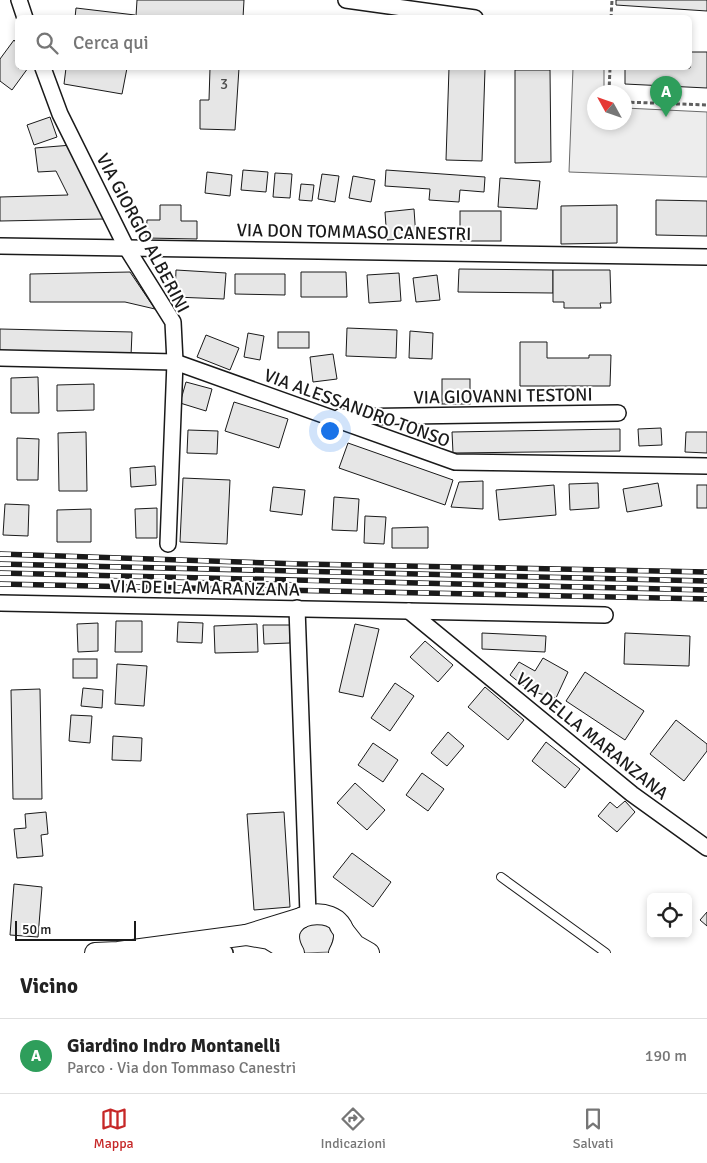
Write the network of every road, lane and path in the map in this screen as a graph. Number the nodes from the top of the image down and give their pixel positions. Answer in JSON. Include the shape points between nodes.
{"nodes":[{"id":1,"x":19,"y":0,"type":"edge"},
{"id":2,"x":351,"y":0,"type":"edge"},
{"id":3,"x":612,"y":0,"type":"edge"},
{"id":4,"x":24,"y":15,"type":"edge"},
{"id":5,"x":454,"y":15,"type":"edge"},
{"id":6,"x":611,"y":15,"type":"edge"},
{"id":7,"x":44,"y":70,"type":"edge"},
{"id":8,"x":610,"y":70,"type":"edge"},
{"id":9,"x":609,"y":85,"type":"edge"},
{"id":10,"x":632,"y":102,"type":"edge"},
{"id":11,"x":707,"y":105,"type":"edge"},
{"id":12,"x":0,"y":246,"type":"edge"},
{"id":13,"x":126,"y":247,"type":"junction"},
{"id":14,"x":707,"y":257,"type":"edge"},
{"id":15,"x":0,"y":358,"type":"edge"},
{"id":16,"x":175,"y":362,"type":"junction"},
{"id":17,"x":618,"y":413,"type":"dead end"},
{"id":18,"x":328,"y":418,"type":"junction"},
{"id":19,"x":707,"y":466,"type":"edge"},
{"id":20,"x":168,"y":544,"type":"dead end"},
{"id":21,"x":0,"y":603,"type":"edge"},
{"id":22,"x":297,"y":608,"type":"junction"},
{"id":23,"x":409,"y":611,"type":"junction"},
{"id":24,"x":605,"y":614,"type":"dead end"},
{"id":25,"x":707,"y":848,"type":"edge"},
{"id":26,"x":501,"y":878,"type":"dead end"},
{"id":27,"x":304,"y":916,"type":"junction"},
{"id":28,"x":340,"y":925,"type":"junction"},
{"id":29,"x":246,"y":935,"type":"junction"},
{"id":30,"x":118,"y":952,"type":"edge"},
{"id":31,"x":96,"y":953,"type":"edge"},
{"id":32,"x":225,"y":953,"type":"edge"},
{"id":33,"x":293,"y":953,"type":"edge"},
{"id":34,"x":339,"y":953,"type":"edge"},
{"id":35,"x":370,"y":953,"type":"edge"},
{"id":36,"x":606,"y":953,"type":"edge"}],
"edges":[{"from":1,"to":4,"type":"street"},
{"from":2,"to":5,"type":"street"},
{"from":3,"to":6,"type":"path"},
{"from":7,"to":13,"type":"street","name":"VIA GIORGIO ALBERINI","via":[[60,114]]},
{"from":8,"to":9,"type":"path"},
{"from":10,"to":11,"type":"path"},
{"from":12,"to":13,"type":"street","name":"VIA DON TOMMASO CANESTRI"},
{"from":13,"to":14,"type":"street","name":"VIA DON TOMMASO CANESTRI"},
{"from":13,"to":16,"type":"street","name":"VIA GIORGIO ALBERINI","via":[[173,322]]},
{"from":15,"to":16,"type":"street","name":"VIA ALESSANDRO TONSO"},
{"from":16,"to":18,"type":"street","name":"VIA ALESSANDRO TONSO"},
{"from":16,"to":20,"type":"street","name":"VIA GIORGIO ALBERINI"},
{"from":17,"to":18,"type":"street","name":"VIA GIOVANNI TESTONI"},
{"from":18,"to":19,"type":"street","name":"VIA ALESSANDRO TONSO","via":[[455,462]]},
{"from":21,"to":22,"type":"street","name":"VIA DELLA MARANZANA"},
{"from":22,"to":23,"type":"street","name":"VIA DELLA MARANZANA"},
{"from":22,"to":27,"type":"street"},
{"from":23,"to":24,"type":"street","name":"VIA DELLA MARANZANA"},
{"from":23,"to":25,"type":"street","name":"VIA DELLA MARANZANA","via":[[632,794]]},
{"from":26,"to":36,"type":"lane"},
{"from":27,"to":28,"type":"street","via":[[326,914]]},
{"from":27,"to":29,"type":"street"},
{"from":27,"to":33,"type":"street","via":[[296,922],[290,936]]},
{"from":28,"to":34,"type":"street","via":[[343,943]]},
{"from":28,"to":35,"type":"street","via":[[355,945]]},
{"from":29,"to":30,"type":"street"},
{"from":29,"to":33,"type":"street","via":[[269,939]]},
{"from":30,"to":31,"type":"street"},
{"from":30,"to":32,"type":"street"}]}
